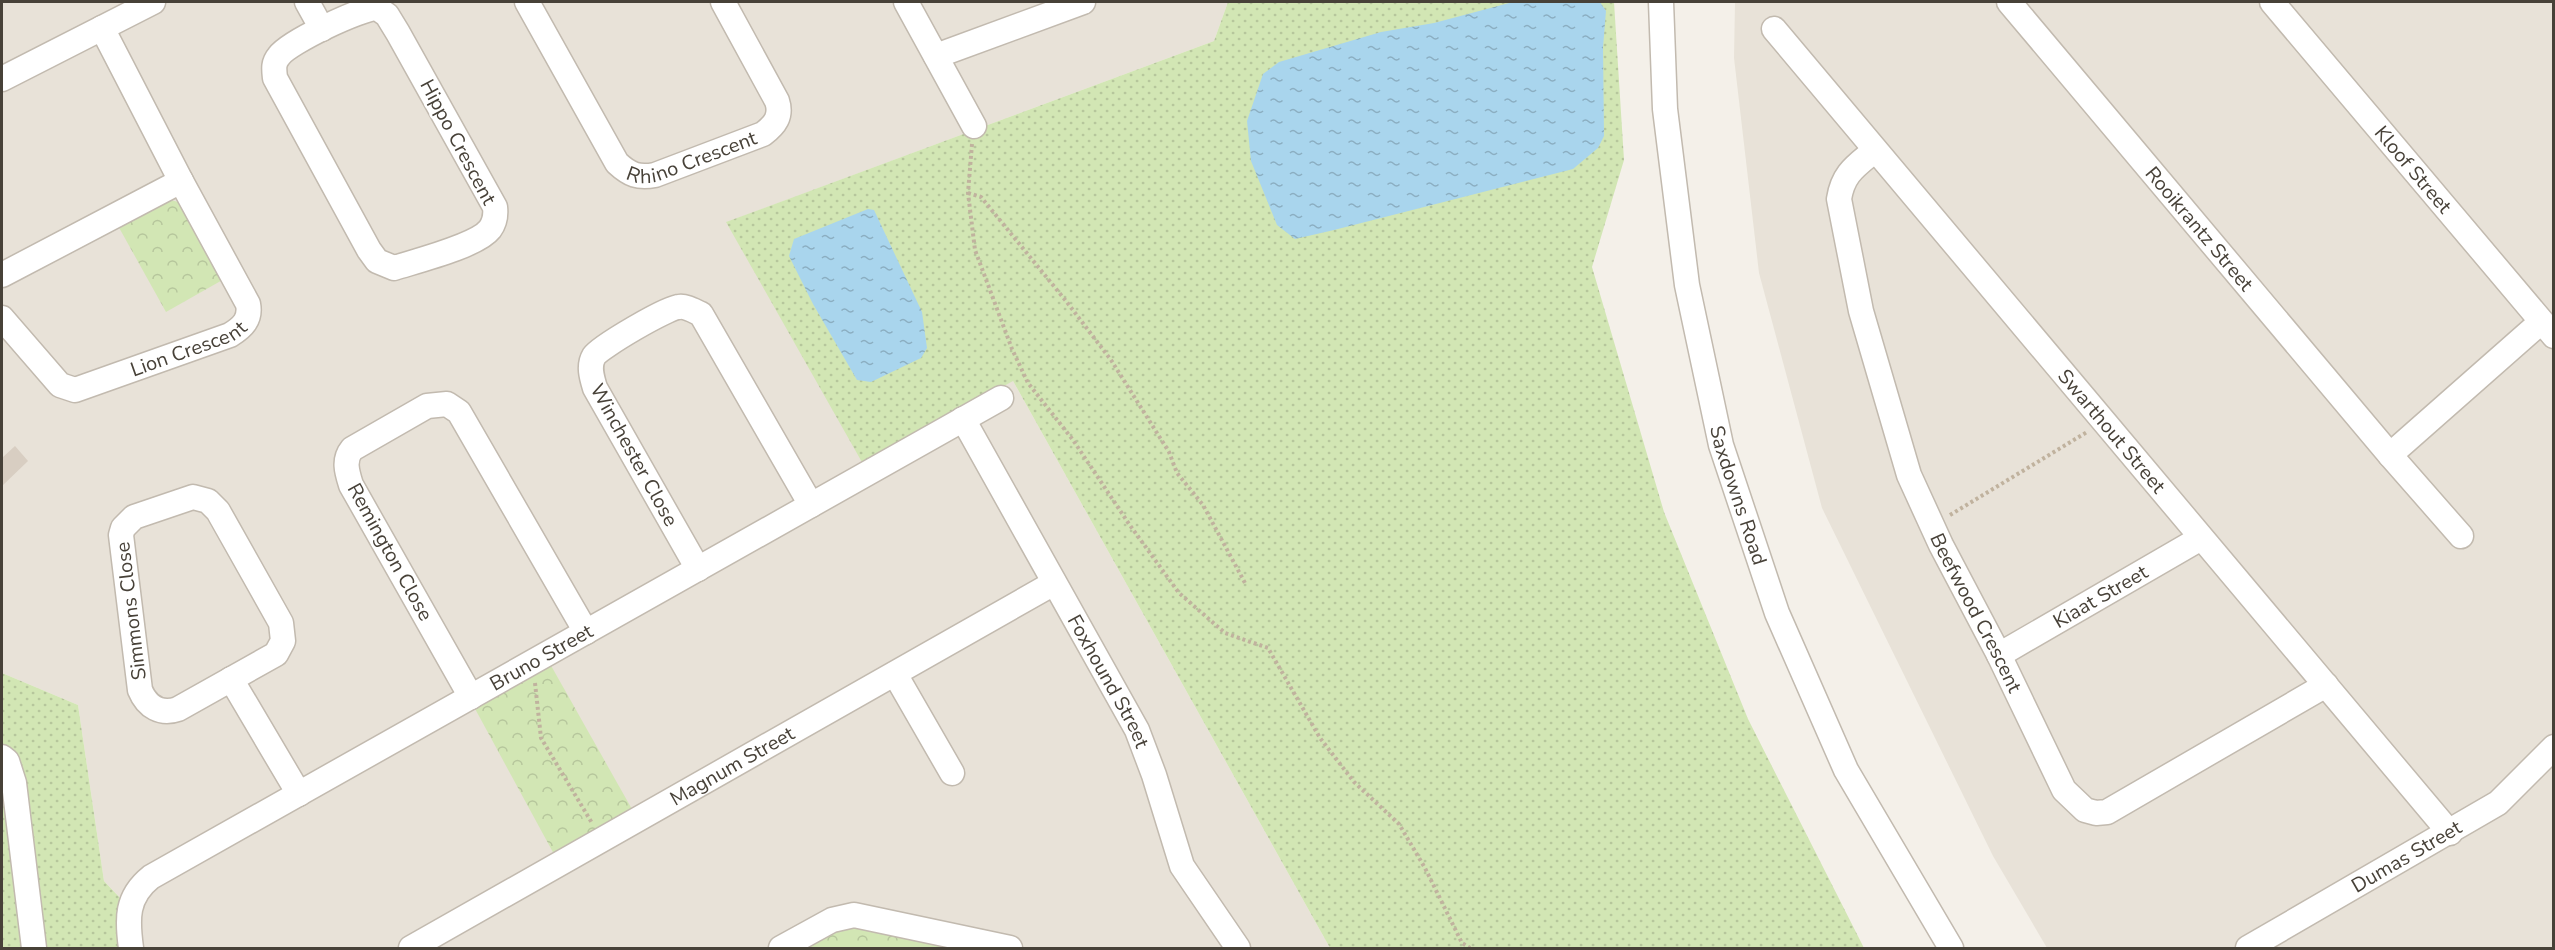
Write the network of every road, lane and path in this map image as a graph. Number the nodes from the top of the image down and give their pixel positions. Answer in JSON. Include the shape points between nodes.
{"nodes":[{"id":1,"x":153,"y":2,"type":"edge"},
{"id":2,"x":307,"y":2,"type":"edge"},
{"id":3,"x":527,"y":2,"type":"edge"},
{"id":4,"x":723,"y":2,"type":"edge"},
{"id":5,"x":906,"y":2,"type":"edge"},
{"id":6,"x":1083,"y":2,"type":"edge"},
{"id":7,"x":1661,"y":2,"type":"edge"},
{"id":8,"x":2009,"y":2,"type":"edge"},
{"id":9,"x":2274,"y":2,"type":"edge"},
{"id":10,"x":102,"y":28,"type":"junction"},
{"id":11,"x":322,"y":29,"type":"junction"},
{"id":12,"x":1774,"y":29,"type":"dead end"},
{"id":13,"x":936,"y":56,"type":"junction"},
{"id":14,"x":2,"y":80,"type":"edge"},
{"id":15,"x":974,"y":126,"type":"joint"},
{"id":16,"x":1875,"y":150,"type":"junction"},
{"id":17,"x":181,"y":181,"type":"junction"},
{"id":18,"x":968,"y":193,"type":"junction"},
{"id":19,"x":2,"y":275,"type":"edge"},
{"id":20,"x":2,"y":318,"type":"edge"},
{"id":21,"x":2547,"y":329,"type":"edge"},
{"id":22,"x":1001,"y":398,"type":"dead end"},
{"id":23,"x":963,"y":419,"type":"junction"},
{"id":24,"x":2104,"y":423,"type":"junction"},
{"id":25,"x":2390,"y":455,"type":"junction"},
{"id":26,"x":811,"y":505,"type":"junction"},
{"id":27,"x":1932,"y":525,"type":"junction"},
{"id":28,"x":2461,"y":536,"type":"dead end"},
{"id":29,"x":2201,"y":538,"type":"junction"},
{"id":30,"x":698,"y":569,"type":"junction"},
{"id":31,"x":1054,"y":583,"type":"junction"},
{"id":32,"x":1245,"y":583,"type":"dead end"},
{"id":33,"x":586,"y":632,"type":"junction"},
{"id":34,"x":1999,"y":655,"type":"junction"},
{"id":35,"x":534,"y":672,"type":"dead end"},
{"id":36,"x":895,"y":674,"type":"junction"},
{"id":37,"x":231,"y":680,"type":"junction"},
{"id":38,"x":2326,"y":686,"type":"junction"},
{"id":39,"x":471,"y":697,"type":"junction"},
{"id":40,"x":2553,"y":747,"type":"edge"},
{"id":41,"x":2,"y":757,"type":"edge"},
{"id":42,"x":952,"y":773,"type":"dead end"},
{"id":43,"x":299,"y":794,"type":"junction"},
{"id":44,"x":10,"y":816,"type":"edge"},
{"id":45,"x":597,"y":831,"type":"dead end"},
{"id":46,"x":2450,"y":833,"type":"junction"},
{"id":47,"x":34,"y":948,"type":"edge"},
{"id":48,"x":131,"y":948,"type":"edge"},
{"id":49,"x":411,"y":948,"type":"edge"},
{"id":50,"x":781,"y":948,"type":"edge"},
{"id":51,"x":1010,"y":948,"type":"edge"},
{"id":52,"x":1238,"y":948,"type":"edge"},
{"id":53,"x":1470,"y":948,"type":"edge"},
{"id":54,"x":1951,"y":948,"type":"edge"},
{"id":55,"x":2248,"y":948,"type":"edge"}],
"edges":[{"from":1,"to":10,"type":"street"},
{"from":2,"to":11,"type":"street"},
{"from":3,"to":4,"type":"street","name":"Rhino Crescent","via":[[617,163],[630,175],[644,177],[763,134],[778,116],[777,101]]},
{"from":5,"to":13,"type":"street"},
{"from":6,"to":13,"type":"street"},
{"from":7,"to":54,"type":"street","name":"Saxdowns Road","via":[[1665,109],[1687,285],[1721,445],[1777,613],[1846,770]]},
{"from":8,"to":25,"type":"street","name":"Rooikrantz Street"},
{"from":9,"to":21,"type":"street","name":"Kloof Street"},
{"from":10,"to":14,"type":"street"},
{"from":10,"to":17,"type":"street","name":"Lion Crescent"},
{"from":11,"to":11,"type":"street","name":"Hippo Crescent","via":[[283,51],[274,63],[275,78],[377,261],[394,268],[473,241],[489,231],[496,216],[495,207],[387,15],[377,8],[367,9]]},
{"from":12,"to":16,"type":"street","name":"Swarthout Street"},
{"from":13,"to":15,"type":"street"},
{"from":15,"to":18,"type":"path"},
{"from":16,"to":24,"type":"street","name":"Swarthout Street"},
{"from":16,"to":27,"type":"street","name":"Beefwood Crescent","via":[[1849,172],[1839,199],[1861,311],[1892,425]]},
{"from":17,"to":19,"type":"street"},
{"from":17,"to":20,"type":"street","name":"Lion Crescent","via":[[248,304],[248,318],[239,329],[75,390],[60,385]]},
{"from":18,"to":32,"type":"path","via":[[981,197],[1111,360],[1169,452],[1177,473],[1203,505]]},
{"from":18,"to":53,"type":"path","via":[[975,250],[1028,383],[1073,440],[1179,593],[1225,633],[1268,648],[1320,738],[1354,782],[1400,824],[1462,943]]},
{"from":21,"to":25,"type":"street"},
{"from":22,"to":23,"type":"street","name":"Bruno Street"},
{"from":23,"to":26,"type":"street","name":"Bruno Street"},
{"from":23,"to":31,"type":"street","name":"Foxhound Street"},
{"from":24,"to":27,"type":"path"},
{"from":24,"to":29,"type":"street","name":"Swarthout Street"},
{"from":25,"to":28,"type":"street","name":"Rooikrantz Street"},
{"from":26,"to":30,"type":"street","name":"Bruno Street"},
{"from":26,"to":30,"type":"street","name":"Winchester Close","via":[[701,314],[678,306],[663,312],[594,356],[591,376]]},
{"from":27,"to":34,"type":"street","name":"Beefwood Crescent"},
{"from":29,"to":34,"type":"street","name":"Kiaat Street"},
{"from":29,"to":38,"type":"street","name":"Swarthout Street"},
{"from":30,"to":33,"type":"street","name":"Bruno Street"},
{"from":31,"to":36,"type":"street","name":"Magnum Street"},
{"from":31,"to":52,"type":"street","name":"Foxhound Street","via":[[1137,730],[1182,866]]},
{"from":33,"to":39,"type":"street","name":"Bruno Street"},
{"from":33,"to":39,"type":"street","name":"Remington Close","via":[[459,412],[447,404],[427,406],[352,449],[346,469],[351,485]]},
{"from":34,"to":38,"type":"street","name":"Beefwood Crescent","via":[[2064,790],[2076,804],[2096,813],[2107,812]]},
{"from":35,"to":45,"type":"path","via":[[541,738]]},
{"from":36,"to":42,"type":"street"},
{"from":36,"to":49,"type":"street","name":"Magnum Street"},
{"from":37,"to":37,"type":"street","name":"Simmons Close","via":[[276,654],[284,635],[218,510],[208,501],[193,497],[134,517],[123,528],[121,543],[143,697],[158,710],[172,711]]},
{"from":37,"to":43,"type":"street"},
{"from":38,"to":46,"type":"street","name":"Swarthout Street"},
{"from":39,"to":43,"type":"street","name":"Bruno Street"},
{"from":40,"to":46,"type":"street","name":"Dumas Street","via":[[2498,803]]},
{"from":41,"to":44,"type":"street","via":[[14,783]]},
{"from":43,"to":48,"type":"street","name":"Bruno Street","via":[[144,882],[129,907]]},
{"from":44,"to":47,"type":"street"},
{"from":46,"to":55,"type":"street","name":"Dumas Street"},
{"from":50,"to":51,"type":"street","via":[[832,920],[854,915]]}]}
